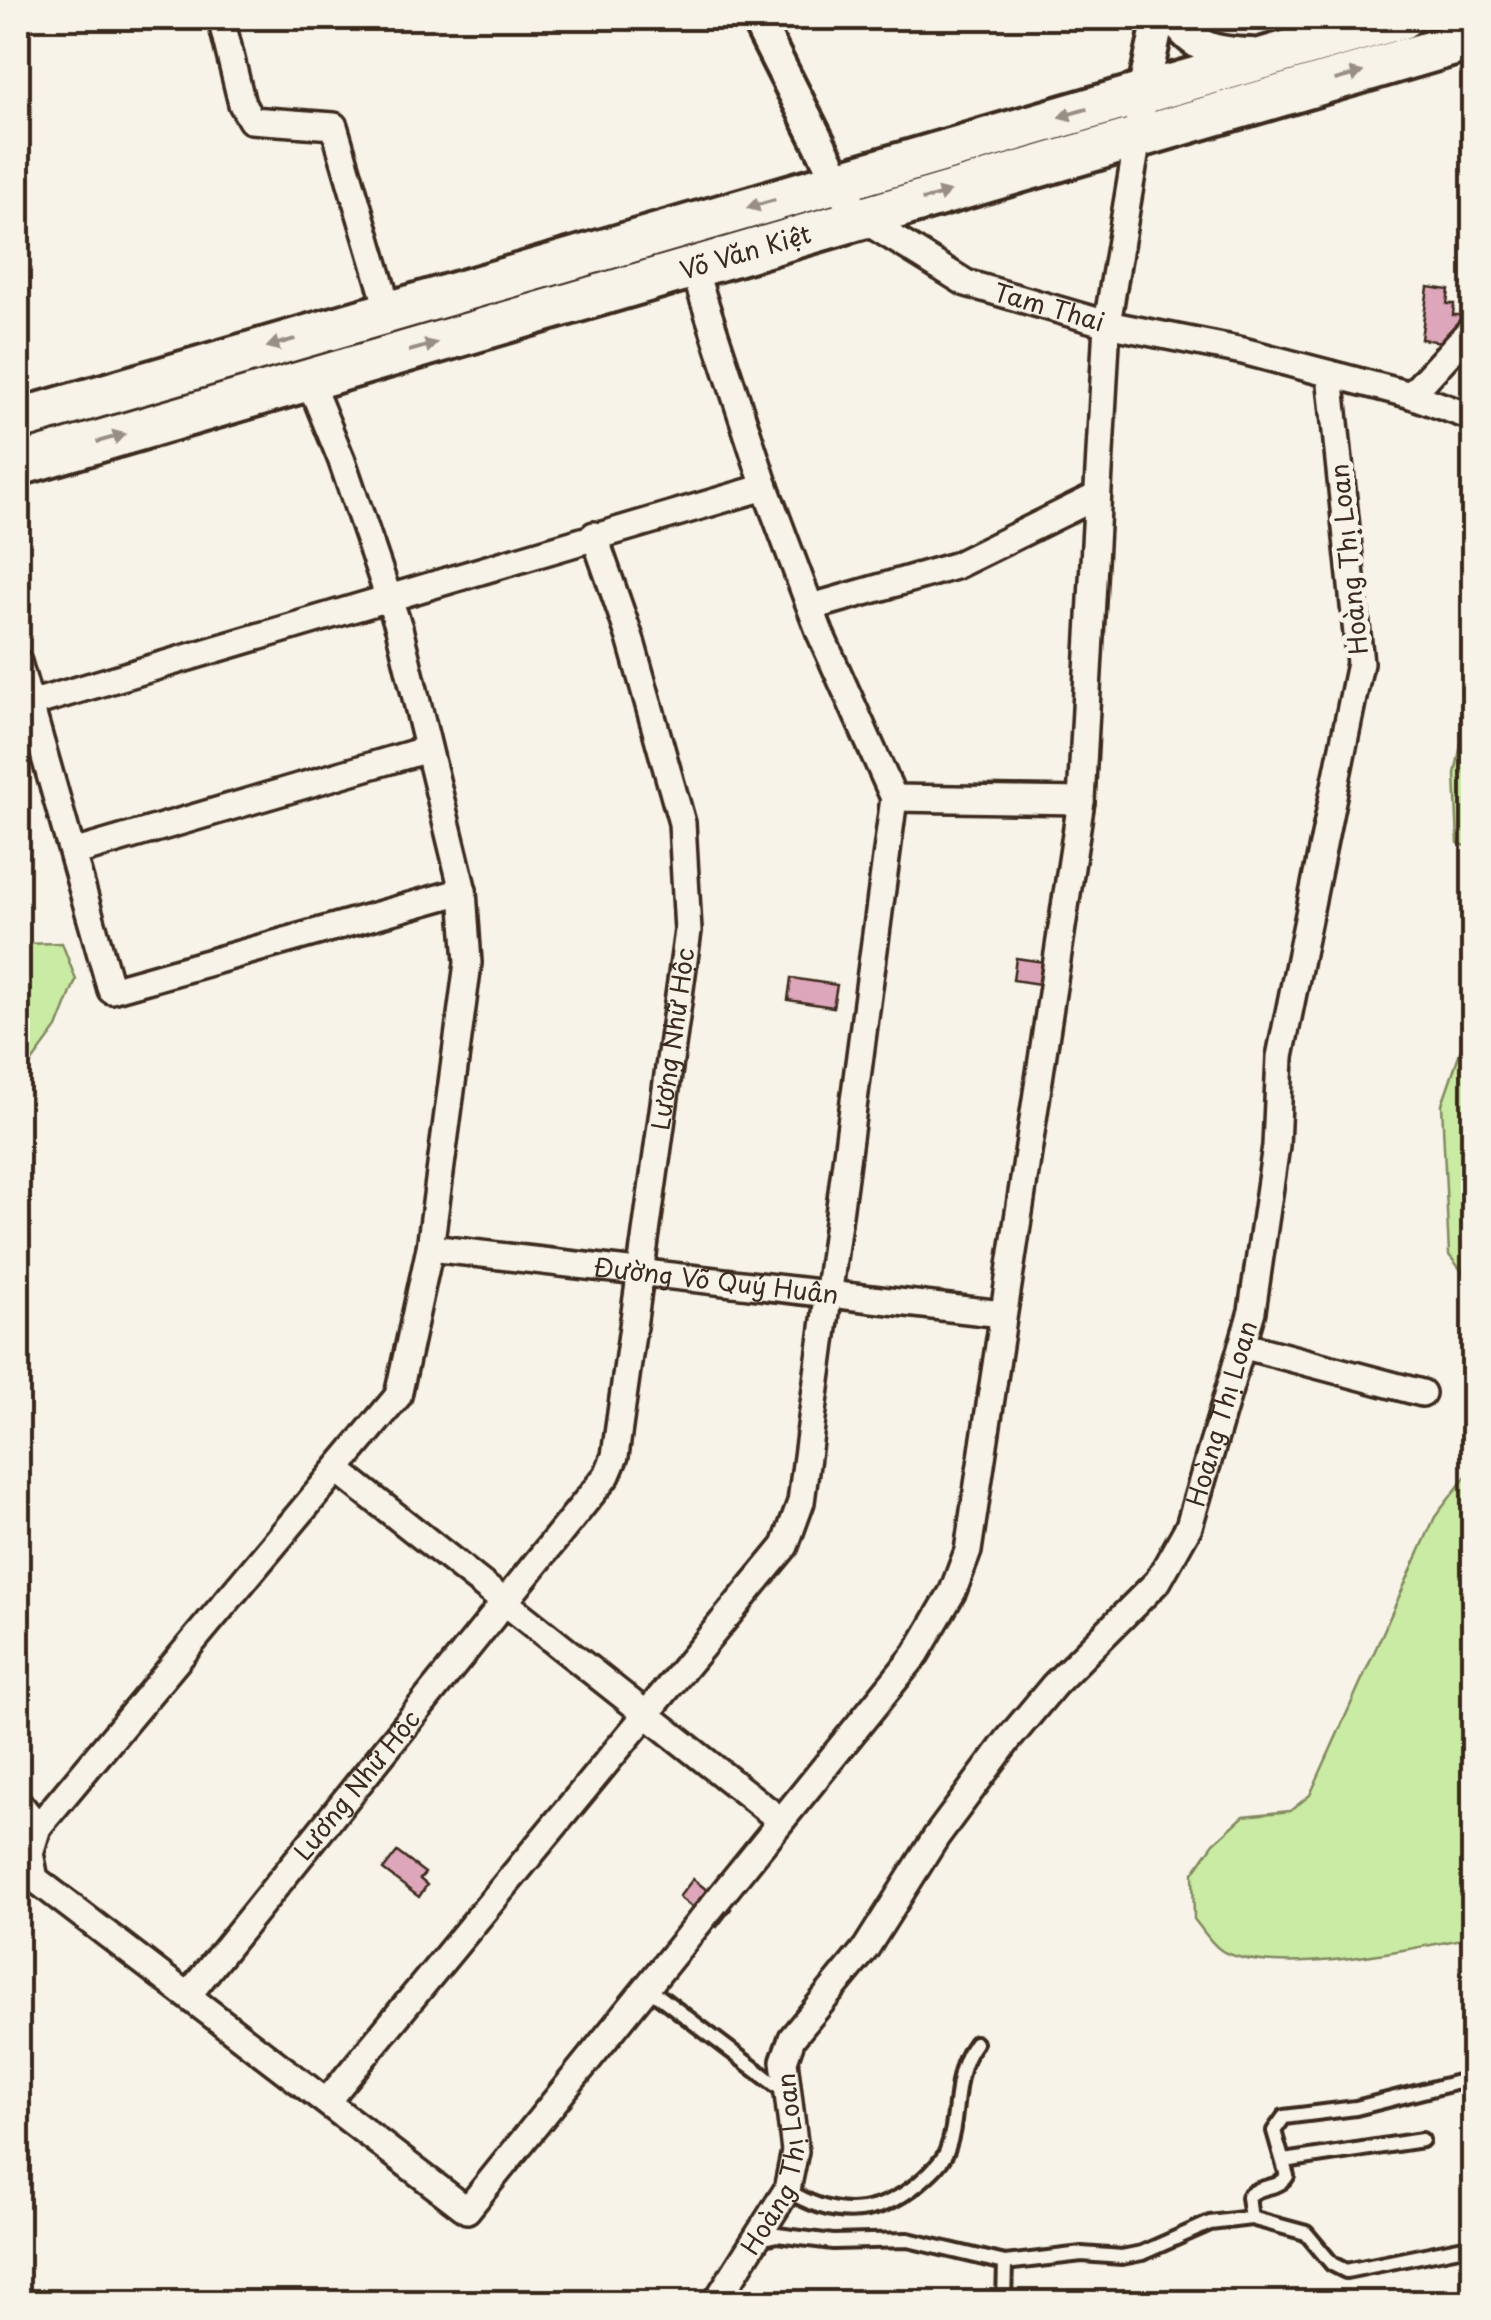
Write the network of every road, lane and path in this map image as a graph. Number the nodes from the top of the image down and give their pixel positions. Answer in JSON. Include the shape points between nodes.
{"nodes":[{"id":1,"x":221,"y":18,"type":"edge"},
{"id":2,"x":756,"y":18,"type":"edge"},
{"id":3,"x":1159,"y":18,"type":"edge"},
{"id":4,"x":1174,"y":18,"type":"edge"},
{"id":5,"x":1402,"y":18,"type":"edge"},
{"id":6,"x":1474,"y":39,"type":"edge"},
{"id":7,"x":1272,"y":55,"type":"junction"},
{"id":8,"x":1140,"y":94,"type":"junction"},
{"id":9,"x":1286,"y":94,"type":"junction"},
{"id":10,"x":1138,"y":138,"type":"junction"},
{"id":11,"x":835,"y":182,"type":"junction"},
{"id":12,"x":861,"y":218,"type":"junction"},
{"id":13,"x":693,"y":268,"type":"junction"},
{"id":14,"x":389,"y":312,"type":"junction"},
{"id":15,"x":1107,"y":324,"type":"junction"},
{"id":16,"x":1474,"y":326,"type":"edge"},
{"id":17,"x":1330,"y":374,"type":"junction"},
{"id":18,"x":309,"y":380,"type":"junction"},
{"id":19,"x":1412,"y":395,"type":"junction"},
{"id":20,"x":1474,"y":418,"type":"edge"},
{"id":21,"x":18,"y":420,"type":"edge"},
{"id":22,"x":18,"y":465,"type":"edge"},
{"id":23,"x":765,"y":486,"type":"junction"},
{"id":24,"x":1095,"y":497,"type":"junction"},
{"id":25,"x":594,"y":536,"type":"junction"},
{"id":26,"x":389,"y":598,"type":"junction"},
{"id":27,"x":812,"y":607,"type":"junction"},
{"id":28,"x":18,"y":662,"type":"edge"},
{"id":29,"x":30,"y":704,"type":"junction"},
{"id":30,"x":428,"y":749,"type":"junction"},
{"id":31,"x":894,"y":798,"type":"junction"},
{"id":32,"x":1081,"y":802,"type":"junction"},
{"id":33,"x":72,"y":853,"type":"junction"},
{"id":34,"x":463,"y":891,"type":"junction"},
{"id":35,"x":430,"y":1248,"type":"junction"},
{"id":36,"x":640,"y":1272,"type":"junction"},
{"id":37,"x":831,"y":1294,"type":"junction"},
{"id":38,"x":1002,"y":1314,"type":"junction"},
{"id":39,"x":1245,"y":1346,"type":"junction"},
{"id":40,"x":1422,"y":1393,"type":"dead end"},
{"id":41,"x":339,"y":1471,"type":"junction"},
{"id":42,"x":505,"y":1602,"type":"junction"},
{"id":43,"x":646,"y":1714,"type":"junction"},
{"id":44,"x":18,"y":1802,"type":"edge"},
{"id":45,"x":780,"y":1820,"type":"junction"},
{"id":46,"x":38,"y":1827,"type":"junction"},
{"id":47,"x":645,"y":1985,"type":"junction"},
{"id":48,"x":189,"y":1994,"type":"junction"},
{"id":49,"x":975,"y":2043,"type":"dead end"},
{"id":50,"x":1474,"y":2078,"type":"edge"},
{"id":51,"x":786,"y":2092,"type":"junction"},
{"id":52,"x":327,"y":2101,"type":"junction"},
{"id":53,"x":1422,"y":2140,"type":"dead end"},
{"id":54,"x":1284,"y":2161,"type":"junction"},
{"id":55,"x":784,"y":2195,"type":"junction"},
{"id":56,"x":1251,"y":2218,"type":"junction"},
{"id":57,"x":761,"y":2235,"type":"junction"},
{"id":58,"x":1474,"y":2245,"type":"edge"},
{"id":59,"x":1005,"y":2263,"type":"junction"},
{"id":60,"x":725,"y":2300,"type":"edge"},
{"id":61,"x":1004,"y":2302,"type":"edge"}],
"edges":[{"from":1,"to":14,"type":"street","via":[[251,120],[334,126]]},
{"from":2,"to":11,"type":"street","name":"Tam Thai"},
{"from":3,"to":8,"type":"street"},
{"from":4,"to":7,"type":"street","via":[[1187,38],[1215,53]]},
{"from":5,"to":7,"type":"main road","name":"Võ Văn Kiệt"},
{"from":9,"to":6,"type":"main road","name":"Võ Văn Kiệt","one_way":true},
{"from":7,"to":8,"type":"main road","name":"Võ Văn Kiệt"},
{"from":7,"to":9,"type":"street"},
{"from":8,"to":10,"type":"street"},
{"from":8,"to":11,"type":"main road","name":"Võ Văn Kiệt","one_way":true},
{"from":9,"to":10,"type":"main road","name":"Võ Văn Kiệt"},
{"from":12,"to":10,"type":"main road","name":"Võ Văn Kiệt","one_way":true},
{"from":10,"to":15,"type":"street"},
{"from":11,"to":12,"type":"street","name":"Tam Thai"},
{"from":11,"to":14,"type":"main road","name":"Võ Văn Kiệt","one_way":true},
{"from":12,"to":13,"type":"main road","name":"Võ Văn Kiệt"},
{"from":12,"to":15,"type":"street","name":"Tam Thai","via":[[966,284]]},
{"from":18,"to":13,"type":"main road","name":"Võ Văn Kiệt","one_way":true},
{"from":13,"to":23,"type":"street"},
{"from":14,"to":21,"type":"main road","name":"Võ Văn Kiệt","one_way":true},
{"from":15,"to":17,"type":"street","name":"Tam Thai"},
{"from":15,"to":24,"type":"street"},
{"from":16,"to":19,"type":"street"},
{"from":17,"to":19,"type":"street","name":"Tam Thai"},
{"from":17,"to":39,"type":"street","name":"Hoàng Thị Loan","via":[[1360,663],[1280,1057],[1276,1146]]},
{"from":22,"to":18,"type":"main road","name":"Võ Văn Kiệt","one_way":true},
{"from":18,"to":26,"type":"street"},
{"from":19,"to":20,"type":"street","name":"Tam Thai"},
{"from":23,"to":25,"type":"street"},
{"from":23,"to":27,"type":"street"},
{"from":24,"to":27,"type":"street","via":[[955,566]]},
{"from":24,"to":32,"type":"street"},
{"from":25,"to":26,"type":"street"},
{"from":25,"to":36,"type":"street","name":"Lương Nhữ Hộc","via":[[630,638],[686,847],[688,931]]},
{"from":26,"to":29,"type":"street"},
{"from":26,"to":30,"type":"street"},
{"from":27,"to":31,"type":"street"},
{"from":28,"to":29,"type":"street"},
{"from":29,"to":33,"type":"street"},
{"from":30,"to":33,"type":"street"},
{"from":30,"to":34,"type":"street"},
{"from":31,"to":32,"type":"street"},
{"from":31,"to":37,"type":"street"},
{"from":32,"to":38,"type":"street"},
{"from":33,"to":34,"type":"street","via":[[111,990]]},
{"from":34,"to":35,"type":"street","via":[[468,963]]},
{"from":35,"to":36,"type":"street","name":"Đường Võ Quý Huân"},
{"from":35,"to":41,"type":"street","via":[[398,1396]]},
{"from":36,"to":37,"type":"street","name":"Đường Võ Quý Huân"},
{"from":36,"to":42,"type":"street","name":"Lương Nhữ Hộc","via":[[608,1475]]},
{"from":37,"to":38,"type":"street","name":"Đường Võ Quý Huân"},
{"from":37,"to":43,"type":"street","via":[[801,1502],[785,1546]]},
{"from":38,"to":45,"type":"street","via":[[968,1551],[953,1591],[916,1654]]},
{"from":39,"to":40,"type":"street"},
{"from":39,"to":51,"type":"street","name":"Hoàng Thị Loan","via":[[1189,1526],[1158,1580],[1054,1684],[936,1836],[866,1948],[792,2038],[784,2061]]},
{"from":41,"to":42,"type":"street"},
{"from":41,"to":46,"type":"street"},
{"from":42,"to":43,"type":"street"},
{"from":42,"to":48,"type":"street","name":"Lương Nhữ Hộc"},
{"from":43,"to":45,"type":"street"},
{"from":43,"to":52,"type":"street"},
{"from":44,"to":46,"type":"street"},
{"from":45,"to":47,"type":"street"},
{"from":46,"to":48,"type":"street","via":[[30,1853],[36,1879]]},
{"from":47,"to":51,"type":"lane"},
{"from":47,"to":52,"type":"street","via":[[466,2210]]},
{"from":48,"to":52,"type":"street"},
{"from":49,"to":55,"type":"lane","via":[[958,2076],[946,2153],[911,2190],[856,2213]]},
{"from":50,"to":54,"type":"lane","via":[[1356,2108],[1284,2116],[1274,2131]]},
{"from":51,"to":55,"type":"street","name":"Hoàng Thị Loan","via":[[795,2151]]},
{"from":53,"to":54,"type":"lane"},
{"from":54,"to":56,"type":"lane","via":[[1285,2181],[1248,2196]]},
{"from":55,"to":57,"type":"street","name":"Hoàng Thị Loan"},
{"from":56,"to":58,"type":"lane","via":[[1306,2233],[1346,2271]]},
{"from":56,"to":59,"type":"lane","via":[[1210,2222],[1142,2253]]},
{"from":57,"to":59,"type":"lane","via":[[908,2240]]},
{"from":57,"to":60,"type":"street","name":"Hoàng Thị Loan"},
{"from":59,"to":61,"type":"lane"}]}
